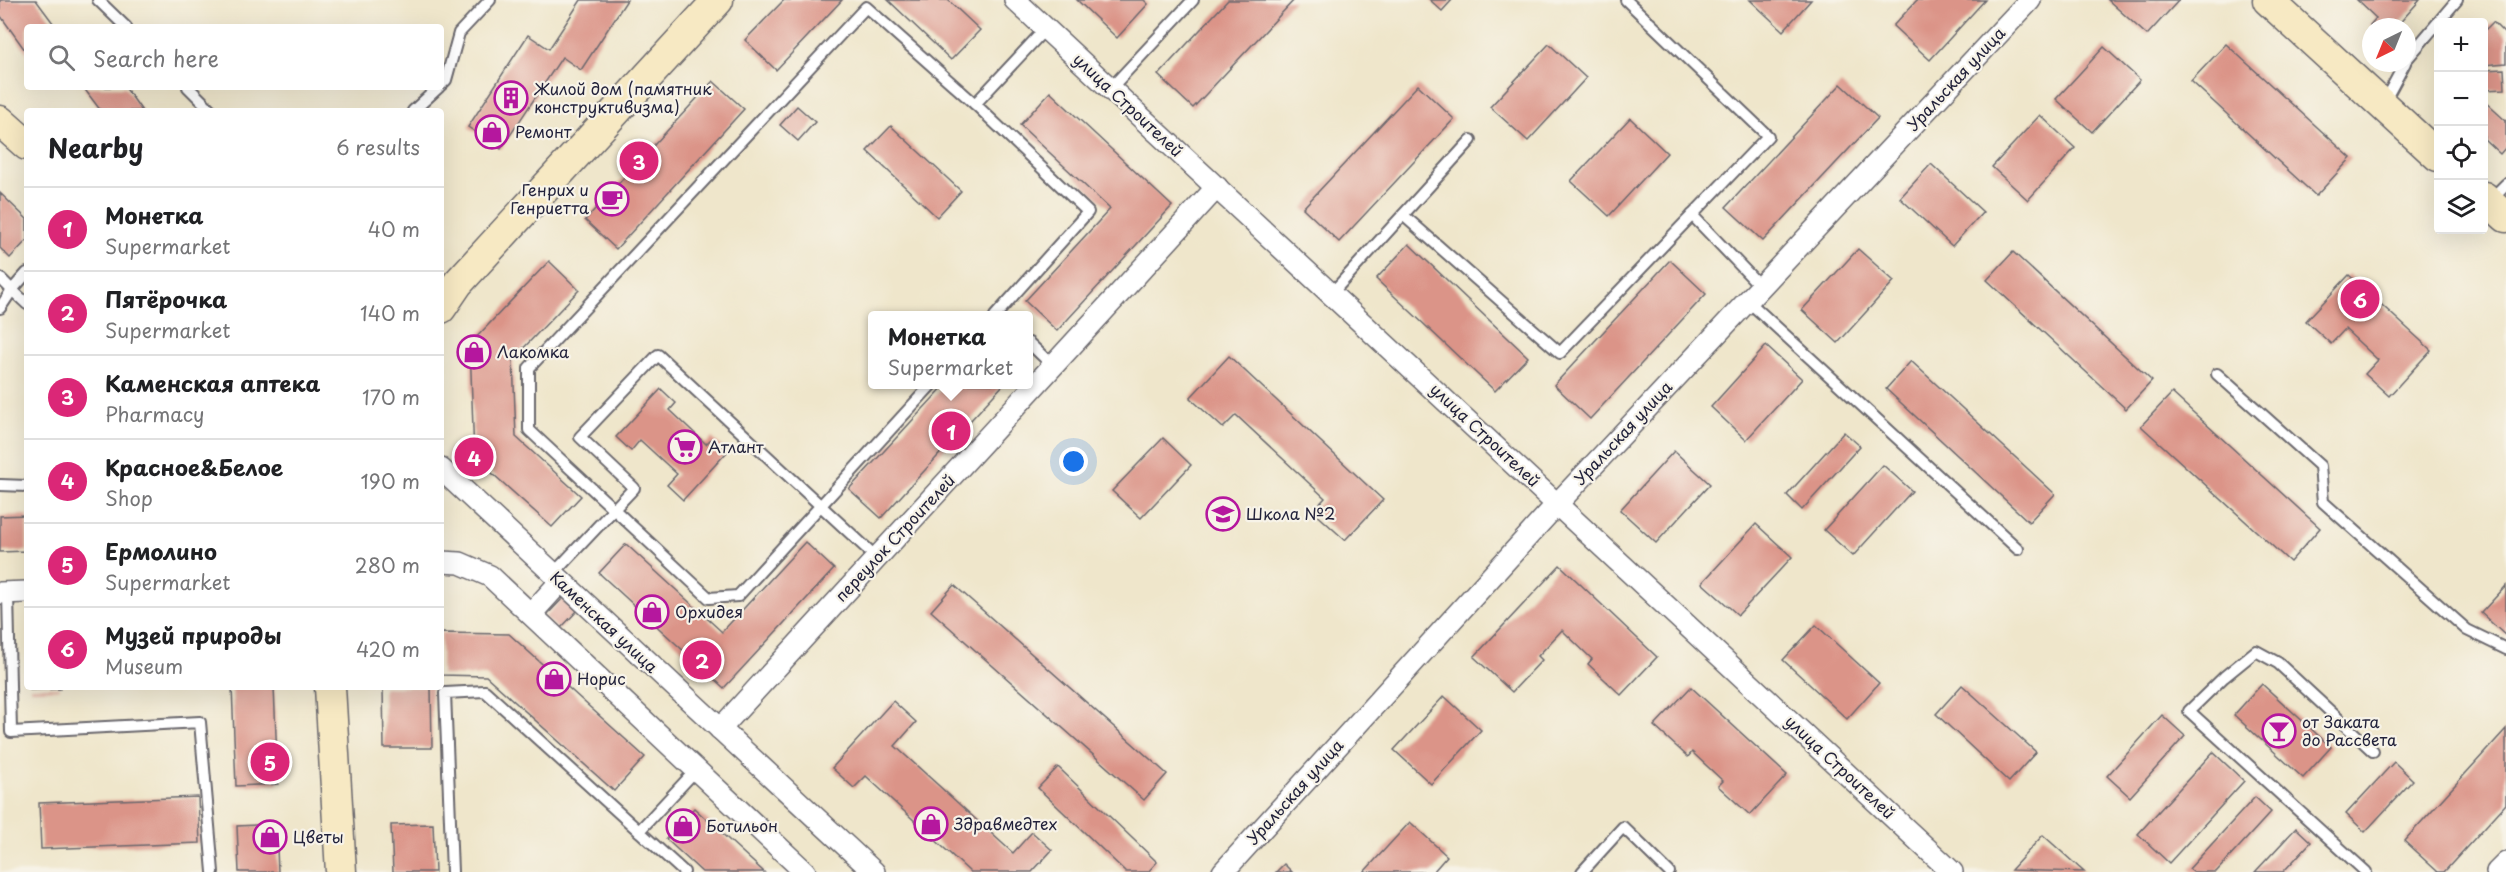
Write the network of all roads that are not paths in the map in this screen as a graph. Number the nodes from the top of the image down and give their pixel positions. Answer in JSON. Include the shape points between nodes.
{"nodes":[{"id":1,"x":98,"y":0,"type":"edge"},
{"id":2,"x":490,"y":0,"type":"edge"},
{"id":3,"x":718,"y":0,"type":"edge"},
{"id":4,"x":1015,"y":0,"type":"edge"},
{"id":5,"x":1193,"y":0,"type":"edge"},
{"id":6,"x":1626,"y":0,"type":"edge"},
{"id":7,"x":2030,"y":0,"type":"edge"},
{"id":8,"x":2268,"y":0,"type":"edge"},
{"id":9,"x":2457,"y":0,"type":"edge"},
{"id":10,"x":123,"y":24,"type":"edge"},
{"id":11,"x":1046,"y":28,"type":"junction"},
{"id":12,"x":2416,"y":49,"type":"edge"},
{"id":13,"x":2400,"y":72,"type":"edge"},
{"id":14,"x":444,"y":83,"type":"edge"},
{"id":15,"x":1111,"y":88,"type":"junction"},
{"id":16,"x":191,"y":90,"type":"edge"},
{"id":17,"x":436,"y":90,"type":"edge"},
{"id":18,"x":975,"y":104,"type":"junction"},
{"id":19,"x":2382,"y":105,"type":"junction"},
{"id":20,"x":209,"y":108,"type":"edge"},
{"id":21,"x":416,"y":108,"type":"edge"},
{"id":22,"x":0,"y":121,"type":"edge"},
{"id":23,"x":1471,"y":140,"type":"dead end"},
{"id":24,"x":24,"y":143,"type":"edge"},
{"id":25,"x":2434,"y":152,"type":"edge"},
{"id":26,"x":1217,"y":187,"type":"junction"},
{"id":27,"x":1403,"y":215,"type":"junction"},
{"id":28,"x":1692,"y":215,"type":"junction"},
{"id":29,"x":24,"y":276,"type":"edge"},
{"id":30,"x":0,"y":278,"type":"edge"},
{"id":31,"x":450,"y":287,"type":"edge"},
{"id":32,"x":12,"y":290,"type":"junction"},
{"id":33,"x":1332,"y":293,"type":"junction"},
{"id":34,"x":1754,"y":294,"type":"junction"},
{"id":35,"x":24,"y":301,"type":"edge"},
{"id":36,"x":444,"y":301,"type":"edge"},
{"id":37,"x":0,"y":308,"type":"edge"},
{"id":38,"x":1001,"y":311,"type":"edge"},
{"id":39,"x":1033,"y":348,"type":"edge"},
{"id":40,"x":1053,"y":366,"type":"junction"},
{"id":41,"x":2217,"y":374,"type":"dead end"},
{"id":42,"x":1033,"y":388,"type":"edge"},
{"id":43,"x":927,"y":389,"type":"edge"},
{"id":44,"x":1032,"y":389,"type":"edge"},
{"id":45,"x":444,"y":473,"type":"edge"},
{"id":46,"x":0,"y":486,"type":"edge"},
{"id":47,"x":24,"y":486,"type":"edge"},
{"id":48,"x":1558,"y":503,"type":"junction"},
{"id":49,"x":820,"y":506,"type":"junction"},
{"id":50,"x":613,"y":510,"type":"junction"},
{"id":51,"x":2018,"y":549,"type":"dead end"},
{"id":52,"x":877,"y":558,"type":"junction"},
{"id":53,"x":444,"y":562,"type":"edge"},
{"id":54,"x":557,"y":578,"type":"junction"},
{"id":55,"x":12,"y":593,"type":"edge"},
{"id":56,"x":531,"y":614,"type":"junction"},
{"id":57,"x":2506,"y":649,"type":"edge"},
{"id":58,"x":331,"y":690,"type":"edge"},
{"id":59,"x":720,"y":729,"type":"junction"},
{"id":60,"x":5,"y":732,"type":"edge"},
{"id":61,"x":2373,"y":751,"type":"dead end"},
{"id":62,"x":696,"y":770,"type":"junction"},
{"id":63,"x":639,"y":831,"type":"junction"},
{"id":64,"x":2506,"y":862,"type":"edge"},
{"id":65,"x":213,"y":872,"type":"edge"},
{"id":66,"x":341,"y":872,"type":"edge"},
{"id":67,"x":452,"y":872,"type":"edge"},
{"id":68,"x":684,"y":872,"type":"edge"},
{"id":69,"x":805,"y":872,"type":"edge"},
{"id":70,"x":874,"y":872,"type":"edge"},
{"id":71,"x":1223,"y":872,"type":"edge"},
{"id":72,"x":1582,"y":872,"type":"edge"},
{"id":73,"x":1670,"y":872,"type":"edge"},
{"id":74,"x":1952,"y":872,"type":"edge"},
{"id":75,"x":2366,"y":872,"type":"edge"},
{"id":76,"x":2497,"y":872,"type":"edge"}],
"edges":[{"from":1,"to":10,"type":"lane"},
{"from":2,"to":14,"type":"lane","via":[[459,33]]},
{"from":3,"to":31,"type":"main road"},
{"from":4,"to":11,"type":"street","name":"улица Строителей"},
{"from":5,"to":15,"type":"lane"},
{"from":6,"to":28,"type":"lane","via":[[1768,136]]},
{"from":7,"to":34,"type":"street","name":"Уральская улица"},
{"from":8,"to":19,"type":"main road"},
{"from":9,"to":12,"type":"lane"},
{"from":11,"to":15,"type":"street","name":"улица Строителей"},
{"from":11,"to":18,"type":"lane"},
{"from":13,"to":19,"type":"lane"},
{"from":15,"to":26,"type":"street","name":"улица Строителей"},
{"from":16,"to":20,"type":"lane"},
{"from":17,"to":21,"type":"lane"},
{"from":18,"to":38,"type":"lane","via":[[1088,212]]},
{"from":18,"to":50,"type":"lane","via":[[866,7],[529,368],[529,429]]},
{"from":19,"to":25,"type":"main road"},
{"from":22,"to":24,"type":"main road"},
{"from":23,"to":27,"type":"lane"},
{"from":26,"to":33,"type":"street","name":"улица Строителей"},
{"from":26,"to":40,"type":"street","name":"переулок Строителей"},
{"from":27,"to":28,"type":"lane","via":[[1560,353]]},
{"from":27,"to":33,"type":"lane"},
{"from":28,"to":34,"type":"lane"},
{"from":29,"to":32,"type":"lane"},
{"from":30,"to":32,"type":"lane"},
{"from":31,"to":36,"type":"main road"},
{"from":32,"to":35,"type":"lane"},
{"from":32,"to":37,"type":"lane"},
{"from":33,"to":48,"type":"street","name":"улица Строителей"},
{"from":34,"to":48,"type":"street","name":"Уральская улица"},
{"from":34,"to":51,"type":"lane"},
{"from":39,"to":40,"type":"lane"},
{"from":40,"to":42,"type":"street","name":"переулок Строителей"},
{"from":41,"to":57,"type":"lane","via":[[2320,466],[2323,502],[2467,630]]},
{"from":43,"to":49,"type":"lane"},
{"from":44,"to":52,"type":"street","name":"переулок Строителей"},
{"from":45,"to":54,"type":"street","name":"Каменская улица"},
{"from":46,"to":47,"type":"lane"},
{"from":48,"to":71,"type":"street","name":"Уральская улица"},
{"from":48,"to":74,"type":"street","name":"улица Строителей"},
{"from":49,"to":50,"type":"lane","via":[[738,596],[709,598]]},
{"from":49,"to":50,"type":"lane","via":[[658,355],[580,437],[634,488]]},
{"from":49,"to":52,"type":"lane"},
{"from":50,"to":54,"type":"lane"},
{"from":52,"to":59,"type":"street","name":"переулок Строителей"},
{"from":53,"to":56,"type":"street","via":[[460,563],[490,576]]},
{"from":54,"to":56,"type":"street"},
{"from":54,"to":59,"type":"street","name":"Каменская улица"},
{"from":55,"to":60,"type":"lane"},
{"from":56,"to":62,"type":"street"},
{"from":58,"to":66,"type":"main road"},
{"from":59,"to":70,"type":"street","name":"Каменская улица"},
{"from":60,"to":65,"type":"lane","via":[[200,722]]},
{"from":61,"to":75,"type":"lane","via":[[2278,663],[2256,651],[2189,711]]},
{"from":62,"to":63,"type":"lane"},
{"from":62,"to":69,"type":"street"},
{"from":63,"to":67,"type":"lane","via":[[485,691],[445,693]]},
{"from":63,"to":68,"type":"lane"},
{"from":64,"to":76,"type":"street"},
{"from":72,"to":73,"type":"lane","via":[[1623,827]]}]}
